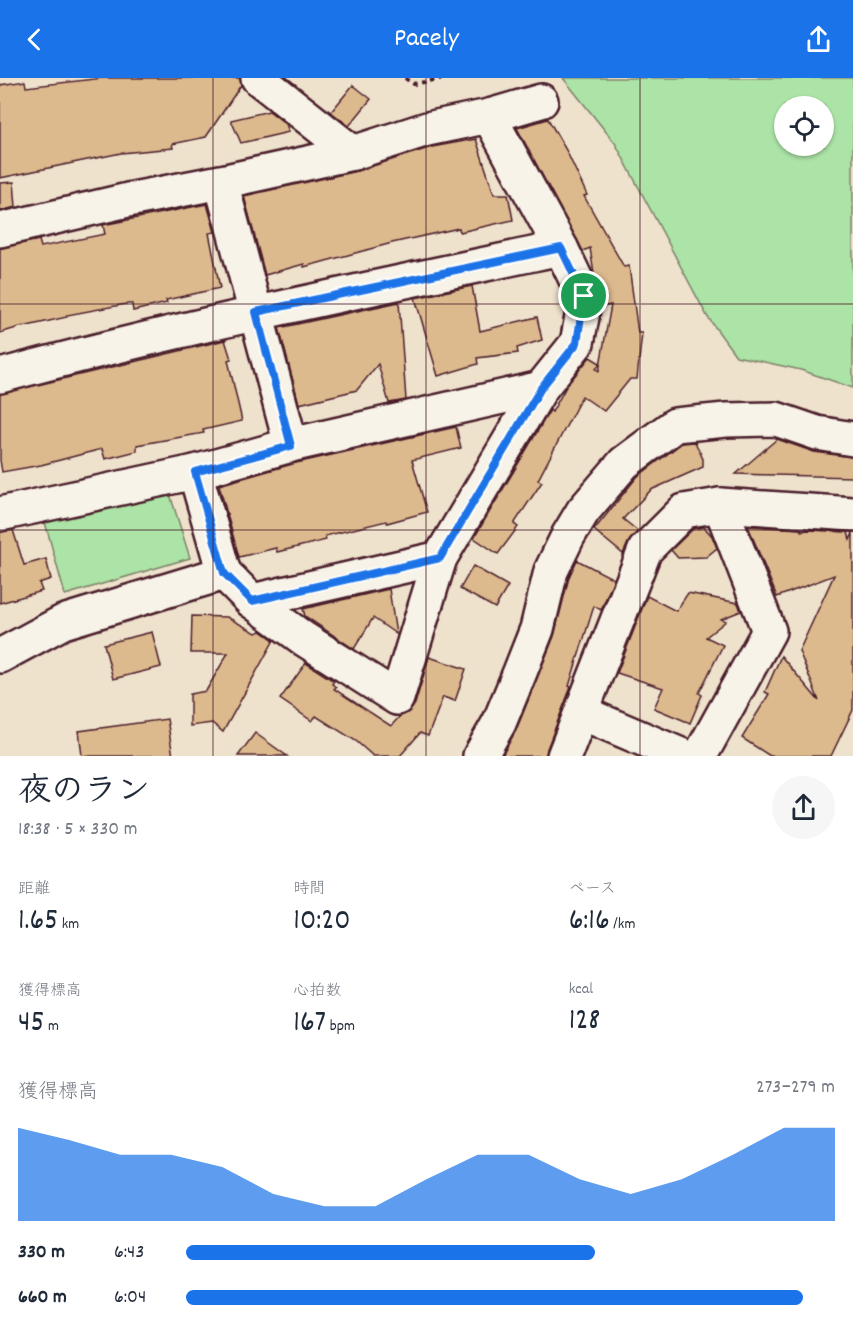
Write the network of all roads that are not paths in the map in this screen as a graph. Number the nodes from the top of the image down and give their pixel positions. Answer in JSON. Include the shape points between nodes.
{"nodes":[{"id":1,"x":258,"y":78,"type":"edge"},
{"id":2,"x":541,"y":101,"type":"dead end"},
{"id":3,"x":489,"y":116,"type":"junction"},
{"id":4,"x":353,"y":153,"type":"junction"},
{"id":5,"x":222,"y":182,"type":"junction"},
{"id":6,"x":0,"y":230,"type":"edge"},
{"id":7,"x":561,"y":248,"type":"junction"},
{"id":8,"x":256,"y":312,"type":"junction"},
{"id":9,"x":0,"y":376,"type":"edge"},
{"id":10,"x":541,"y":388,"type":"junction"},
{"id":11,"x":853,"y":439,"type":"edge"},
{"id":12,"x":291,"y":446,"type":"junction"},
{"id":13,"x":195,"y":472,"type":"junction"},
{"id":14,"x":720,"y":505,"type":"junction"},
{"id":15,"x":0,"y":514,"type":"edge"},
{"id":16,"x":853,"y":514,"type":"edge"},
{"id":17,"x":440,"y":558,"type":"junction"},
{"id":18,"x":224,"y":573,"type":"junction"},
{"id":19,"x":252,"y":601,"type":"junction"},
{"id":20,"x":0,"y":656,"type":"edge"},
{"id":21,"x":582,"y":713,"type":"junction"},
{"id":22,"x":480,"y":756,"type":"edge"},
{"id":23,"x":564,"y":756,"type":"edge"},
{"id":24,"x":682,"y":756,"type":"edge"},
{"id":25,"x":700,"y":756,"type":"edge"}],
"edges":[{"from":1,"to":4,"type":"street"},
{"from":2,"to":3,"type":"street"},
{"from":3,"to":4,"type":"street","via":[[427,129]]},
{"from":3,"to":7,"type":"street"},
{"from":4,"to":5,"type":"street"},
{"from":5,"to":6,"type":"street"},
{"from":5,"to":8,"type":"street"},
{"from":7,"to":8,"type":"street"},
{"from":7,"to":10,"type":"street","via":[[584,296],[582,317],[577,343]]},
{"from":8,"to":9,"type":"street"},
{"from":8,"to":12,"type":"street"},
{"from":10,"to":12,"type":"street"},
{"from":10,"to":17,"type":"street"},
{"from":11,"to":22,"type":"street","via":[[817,433],[776,419],[675,425],[624,463],[567,536],[551,571],[537,629],[520,672]]},
{"from":12,"to":13,"type":"street"},
{"from":13,"to":15,"type":"street"},
{"from":13,"to":18,"type":"street"},
{"from":14,"to":16,"type":"street"},
{"from":14,"to":21,"type":"street","via":[[684,512],[645,550]]},
{"from":14,"to":25,"type":"street","via":[[769,631]]},
{"from":17,"to":19,"type":"street"},
{"from":17,"to":19,"type":"street","via":[[397,698]]},
{"from":18,"to":19,"type":"street"},
{"from":18,"to":20,"type":"street","via":[[63,622]]},
{"from":21,"to":23,"type":"street"},
{"from":21,"to":24,"type":"street"}]}
